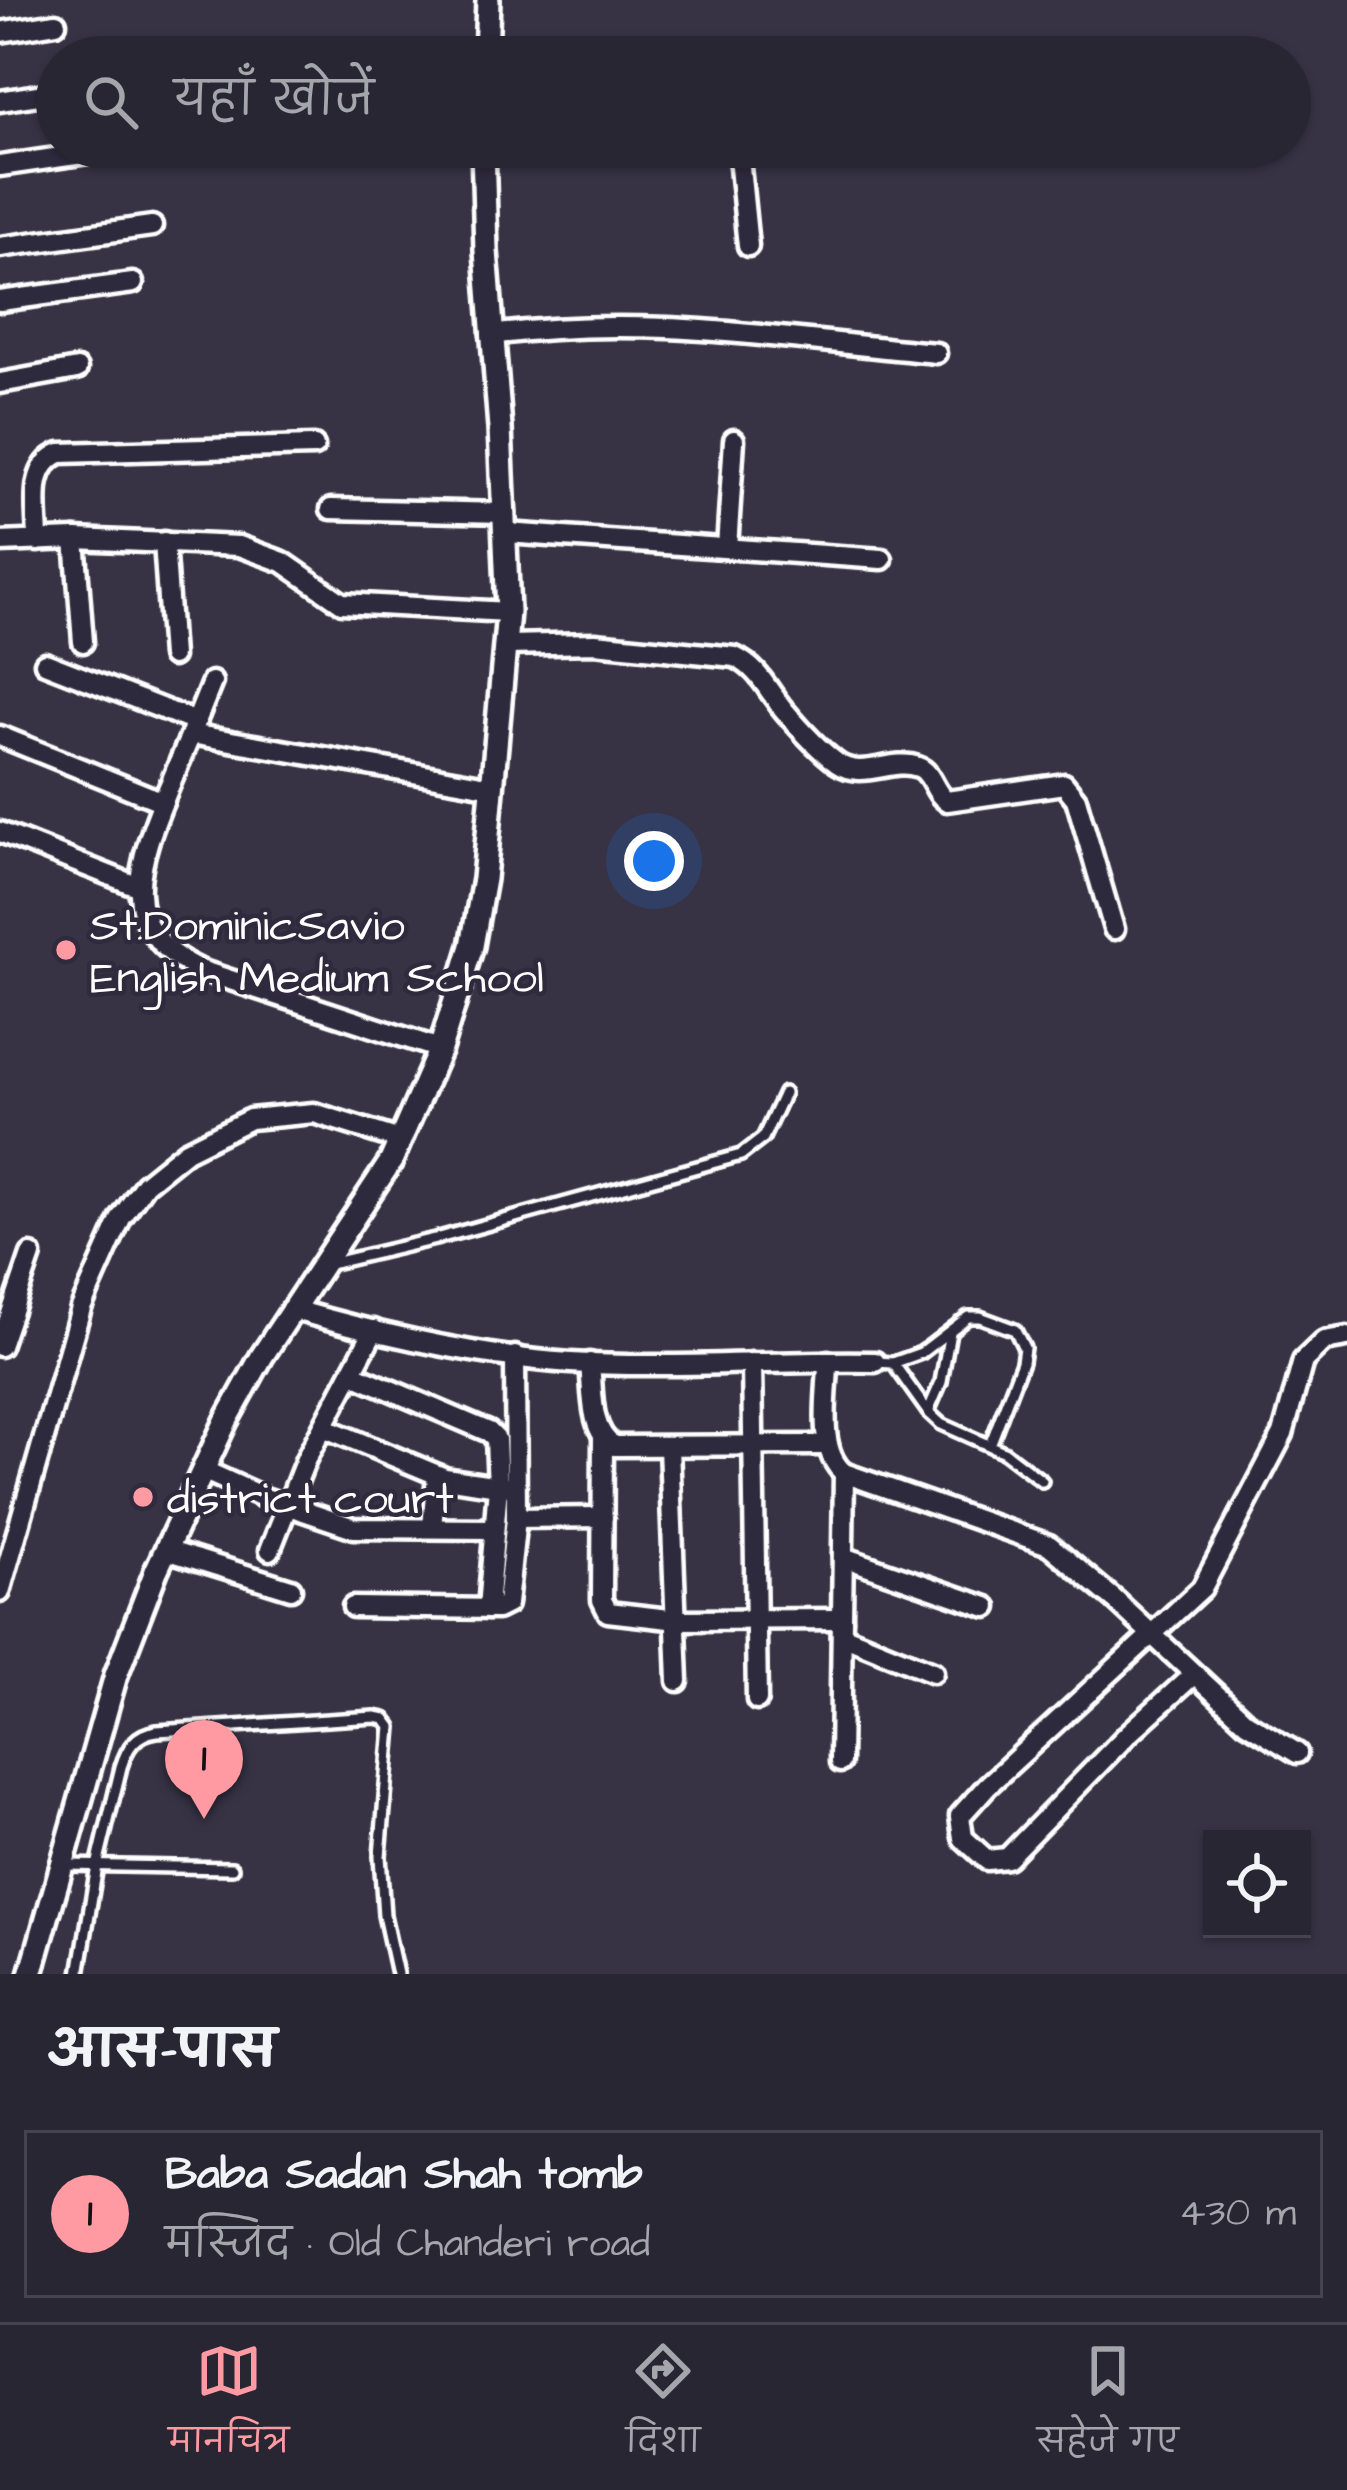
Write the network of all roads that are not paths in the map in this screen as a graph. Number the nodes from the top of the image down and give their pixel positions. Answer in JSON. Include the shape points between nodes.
{"nodes":[{"id":1,"x":488,"y":0,"type":"edge"},
{"id":2,"x":56,"y":23,"type":"dead end"},
{"id":3,"x":0,"y":32,"type":"edge"},
{"id":4,"x":487,"y":36,"type":"edge"},
{"id":5,"x":36,"y":95,"type":"edge"},
{"id":6,"x":0,"y":101,"type":"edge"},
{"id":7,"x":36,"y":161,"type":"edge"},
{"id":8,"x":0,"y":166,"type":"edge"},
{"id":9,"x":484,"y":168,"type":"edge"},
{"id":10,"x":740,"y":168,"type":"edge"},
{"id":11,"x":152,"y":226,"type":"dead end"},
{"id":12,"x":748,"y":246,"type":"dead end"},
{"id":13,"x":0,"y":247,"type":"edge"},
{"id":14,"x":133,"y":283,"type":"dead end"},
{"id":15,"x":0,"y":301,"type":"edge"},
{"id":16,"x":491,"y":334,"type":"junction"},
{"id":17,"x":936,"y":353,"type":"dead end"},
{"id":18,"x":77,"y":370,"type":"dead end"},
{"id":19,"x":0,"y":383,"type":"edge"},
{"id":20,"x":734,"y":440,"type":"dead end"},
{"id":21,"x":314,"y":446,"type":"dead end"},
{"id":22,"x":331,"y":509,"type":"dead end"},
{"id":23,"x":505,"y":523,"type":"junction"},
{"id":24,"x":75,"y":539,"type":"junction"},
{"id":25,"x":38,"y":541,"type":"junction"},
{"id":26,"x":0,"y":542,"type":"edge"},
{"id":27,"x":164,"y":542,"type":"junction"},
{"id":28,"x":728,"y":548,"type":"junction"},
{"id":29,"x":882,"y":559,"type":"dead end"},
{"id":30,"x":508,"y":612,"type":"junction"},
{"id":31,"x":83,"y":642,"type":"dead end"},
{"id":32,"x":507,"y":645,"type":"junction"},
{"id":33,"x":172,"y":656,"type":"dead end"},
{"id":34,"x":45,"y":663,"type":"dead end"},
{"id":35,"x":212,"y":682,"type":"dead end"},
{"id":36,"x":194,"y":728,"type":"junction"},
{"id":37,"x":0,"y":736,"type":"edge"},
{"id":38,"x":493,"y":787,"type":"junction"},
{"id":39,"x":163,"y":802,"type":"junction"},
{"id":40,"x":0,"y":832,"type":"edge"},
{"id":41,"x":139,"y":887,"type":"junction"},
{"id":42,"x":1114,"y":929,"type":"dead end"},
{"id":43,"x":440,"y":1049,"type":"junction"},
{"id":44,"x":784,"y":1093,"type":"dead end"},
{"id":45,"x":396,"y":1151,"type":"junction"},
{"id":46,"x":31,"y":1255,"type":"dead end"},
{"id":47,"x":320,"y":1266,"type":"junction"},
{"id":48,"x":291,"y":1309,"type":"junction"},
{"id":49,"x":374,"y":1330,"type":"junction"},
{"id":50,"x":950,"y":1332,"type":"junction"},
{"id":51,"x":1347,"y":1337,"type":"edge"},
{"id":52,"x":0,"y":1346,"type":"edge"},
{"id":53,"x":515,"y":1357,"type":"junction"},
{"id":54,"x":827,"y":1361,"type":"junction"},
{"id":55,"x":884,"y":1362,"type":"junction"},
{"id":56,"x":590,"y":1363,"type":"junction"},
{"id":57,"x":752,"y":1363,"type":"junction"},
{"id":58,"x":352,"y":1374,"type":"junction"},
{"id":59,"x":928,"y":1412,"type":"junction"},
{"id":60,"x":323,"y":1427,"type":"junction"},
{"id":61,"x":603,"y":1439,"type":"junction"},
{"id":62,"x":828,"y":1445,"type":"junction"},
{"id":63,"x":990,"y":1445,"type":"junction"},
{"id":64,"x":752,"y":1446,"type":"junction"},
{"id":65,"x":669,"y":1447,"type":"junction"},
{"id":66,"x":203,"y":1470,"type":"junction"},
{"id":67,"x":844,"y":1473,"type":"junction"},
{"id":68,"x":437,"y":1475,"type":"junction"},
{"id":69,"x":1042,"y":1481,"type":"dead end"},
{"id":70,"x":507,"y":1487,"type":"junction"},
{"id":71,"x":287,"y":1506,"type":"junction"},
{"id":72,"x":603,"y":1517,"type":"junction"},
{"id":73,"x":516,"y":1518,"type":"junction"},
{"id":74,"x":431,"y":1527,"type":"junction"},
{"id":75,"x":494,"y":1529,"type":"junction"},
{"id":76,"x":166,"y":1550,"type":"junction"},
{"id":77,"x":270,"y":1550,"type":"dead end"},
{"id":78,"x":844,"y":1557,"type":"junction"},
{"id":79,"x":291,"y":1589,"type":"dead end"},
{"id":80,"x":0,"y":1592,"type":"edge"},
{"id":81,"x":987,"y":1606,"type":"dead end"},
{"id":82,"x":353,"y":1607,"type":"dead end"},
{"id":83,"x":488,"y":1609,"type":"junction"},
{"id":84,"x":678,"y":1620,"type":"junction"},
{"id":85,"x":755,"y":1620,"type":"junction"},
{"id":86,"x":842,"y":1627,"type":"junction"},
{"id":87,"x":1153,"y":1636,"type":"junction"},
{"id":88,"x":933,"y":1672,"type":"dead end"},
{"id":89,"x":1193,"y":1675,"type":"junction"},
{"id":90,"x":679,"y":1681,"type":"dead end"},
{"id":91,"x":757,"y":1700,"type":"dead end"},
{"id":92,"x":1297,"y":1753,"type":"dead end"},
{"id":93,"x":840,"y":1762,"type":"dead end"},
{"id":94,"x":59,"y":1865,"type":"junction"},
{"id":95,"x":97,"y":1865,"type":"junction"},
{"id":96,"x":232,"y":1868,"type":"dead end"},
{"id":97,"x":31,"y":1974,"type":"edge"},
{"id":98,"x":79,"y":1974,"type":"edge"},
{"id":99,"x":397,"y":1974,"type":"edge"}],
"edges":[{"from":1,"to":4,"type":"street"},
{"from":2,"to":3,"type":"street"},
{"from":5,"to":6,"type":"street"},
{"from":7,"to":8,"type":"street"},
{"from":9,"to":16,"type":"street"},
{"from":10,"to":12,"type":"street"},
{"from":11,"to":13,"type":"street"},
{"from":14,"to":15,"type":"street"},
{"from":16,"to":17,"type":"street","via":[[648,325]]},
{"from":16,"to":23,"type":"street"},
{"from":18,"to":19,"type":"street"},
{"from":20,"to":28,"type":"street"},
{"from":21,"to":25,"type":"street","via":[[60,453],[41,468]]},
{"from":22,"to":23,"type":"street"},
{"from":23,"to":28,"type":"street"},
{"from":23,"to":30,"type":"street"},
{"from":24,"to":25,"type":"street"},
{"from":24,"to":27,"type":"street"},
{"from":24,"to":31,"type":"street"},
{"from":25,"to":26,"type":"street"},
{"from":27,"to":30,"type":"street","via":[[262,552],[342,603]]},
{"from":27,"to":33,"type":"street"},
{"from":28,"to":29,"type":"street"},
{"from":30,"to":32,"type":"street"},
{"from":32,"to":38,"type":"street"},
{"from":32,"to":42,"type":"street","via":[[633,645],[734,657],[751,665],[838,764],[918,766],[947,801],[1054,784],[1071,789]]},
{"from":34,"to":36,"type":"street"},
{"from":35,"to":36,"type":"street"},
{"from":36,"to":38,"type":"street"},
{"from":36,"to":39,"type":"street"},
{"from":37,"to":39,"type":"street"},
{"from":38,"to":43,"type":"street","via":[[472,946]]},
{"from":39,"to":41,"type":"street"},
{"from":40,"to":41,"type":"street"},
{"from":41,"to":43,"type":"street","via":[[146,923],[177,959]]},
{"from":43,"to":45,"type":"street"},
{"from":44,"to":47,"type":"lane","via":[[764,1138],[741,1155]]},
{"from":45,"to":47,"type":"street"},
{"from":45,"to":80,"type":"street","via":[[314,1113],[250,1119],[186,1150],[145,1184],[81,1308]]},
{"from":46,"to":52,"type":"street"},
{"from":47,"to":48,"type":"street"},
{"from":48,"to":49,"type":"street"},
{"from":48,"to":66,"type":"street"},
{"from":49,"to":53,"type":"street"},
{"from":49,"to":58,"type":"street"},
{"from":50,"to":55,"type":"lane","via":[[934,1346]]},
{"from":50,"to":59,"type":"lane"},
{"from":50,"to":63,"type":"lane","via":[[980,1316],[1020,1337],[1022,1362]]},
{"from":51,"to":87,"type":"street","via":[[1324,1341],[1303,1361],[1283,1434],[1213,1570]]},
{"from":53,"to":56,"type":"street"},
{"from":53,"to":70,"type":"street"},
{"from":54,"to":55,"type":"street"},
{"from":54,"to":57,"type":"street"},
{"from":54,"to":62,"type":"street"},
{"from":55,"to":59,"type":"lane"},
{"from":56,"to":57,"type":"street"},
{"from":56,"to":61,"type":"street"},
{"from":57,"to":64,"type":"street"},
{"from":58,"to":60,"type":"street"},
{"from":58,"to":70,"type":"street","via":[[494,1435]]},
{"from":59,"to":63,"type":"lane"},
{"from":60,"to":68,"type":"street"},
{"from":60,"to":71,"type":"street"},
{"from":61,"to":65,"type":"street"},
{"from":61,"to":72,"type":"street"},
{"from":62,"to":64,"type":"street"},
{"from":62,"to":67,"type":"street"},
{"from":63,"to":69,"type":"lane"},
{"from":64,"to":65,"type":"street"},
{"from":64,"to":85,"type":"street"},
{"from":65,"to":84,"type":"street"},
{"from":66,"to":71,"type":"street"},
{"from":66,"to":76,"type":"street"},
{"from":67,"to":78,"type":"street"},
{"from":67,"to":87,"type":"street","via":[[1048,1545]]},
{"from":68,"to":70,"type":"street"},
{"from":68,"to":74,"type":"street"},
{"from":70,"to":73,"type":"street"},
{"from":70,"to":75,"type":"street"},
{"from":71,"to":74,"type":"street","via":[[353,1528]]},
{"from":71,"to":77,"type":"street"},
{"from":72,"to":73,"type":"street"},
{"from":72,"to":84,"type":"street","via":[[603,1607]]},
{"from":73,"to":83,"type":"street","via":[[509,1599]]},
{"from":74,"to":75,"type":"street"},
{"from":75,"to":83,"type":"street"},
{"from":76,"to":79,"type":"street"},
{"from":76,"to":94,"type":"street","via":[[116,1676]]},
{"from":78,"to":81,"type":"street"},
{"from":78,"to":86,"type":"street"},
{"from":82,"to":83,"type":"street"},
{"from":84,"to":85,"type":"street"},
{"from":84,"to":90,"type":"street"},
{"from":85,"to":86,"type":"street"},
{"from":85,"to":91,"type":"street"},
{"from":86,"to":88,"type":"street"},
{"from":86,"to":93,"type":"street"},
{"from":87,"to":89,"type":"street"},
{"from":87,"to":89,"type":"street","via":[[987,1786],[961,1816],[962,1838],[987,1860],[1007,1858]]},
{"from":89,"to":92,"type":"street"},
{"from":94,"to":95,"type":"lane"},
{"from":94,"to":97,"type":"street"},
{"from":95,"to":96,"type":"lane"},
{"from":95,"to":98,"type":"lane"},
{"from":95,"to":99,"type":"lane","via":[[125,1754],[146,1732],[385,1719],[392,1734],[381,1887]]}]}
